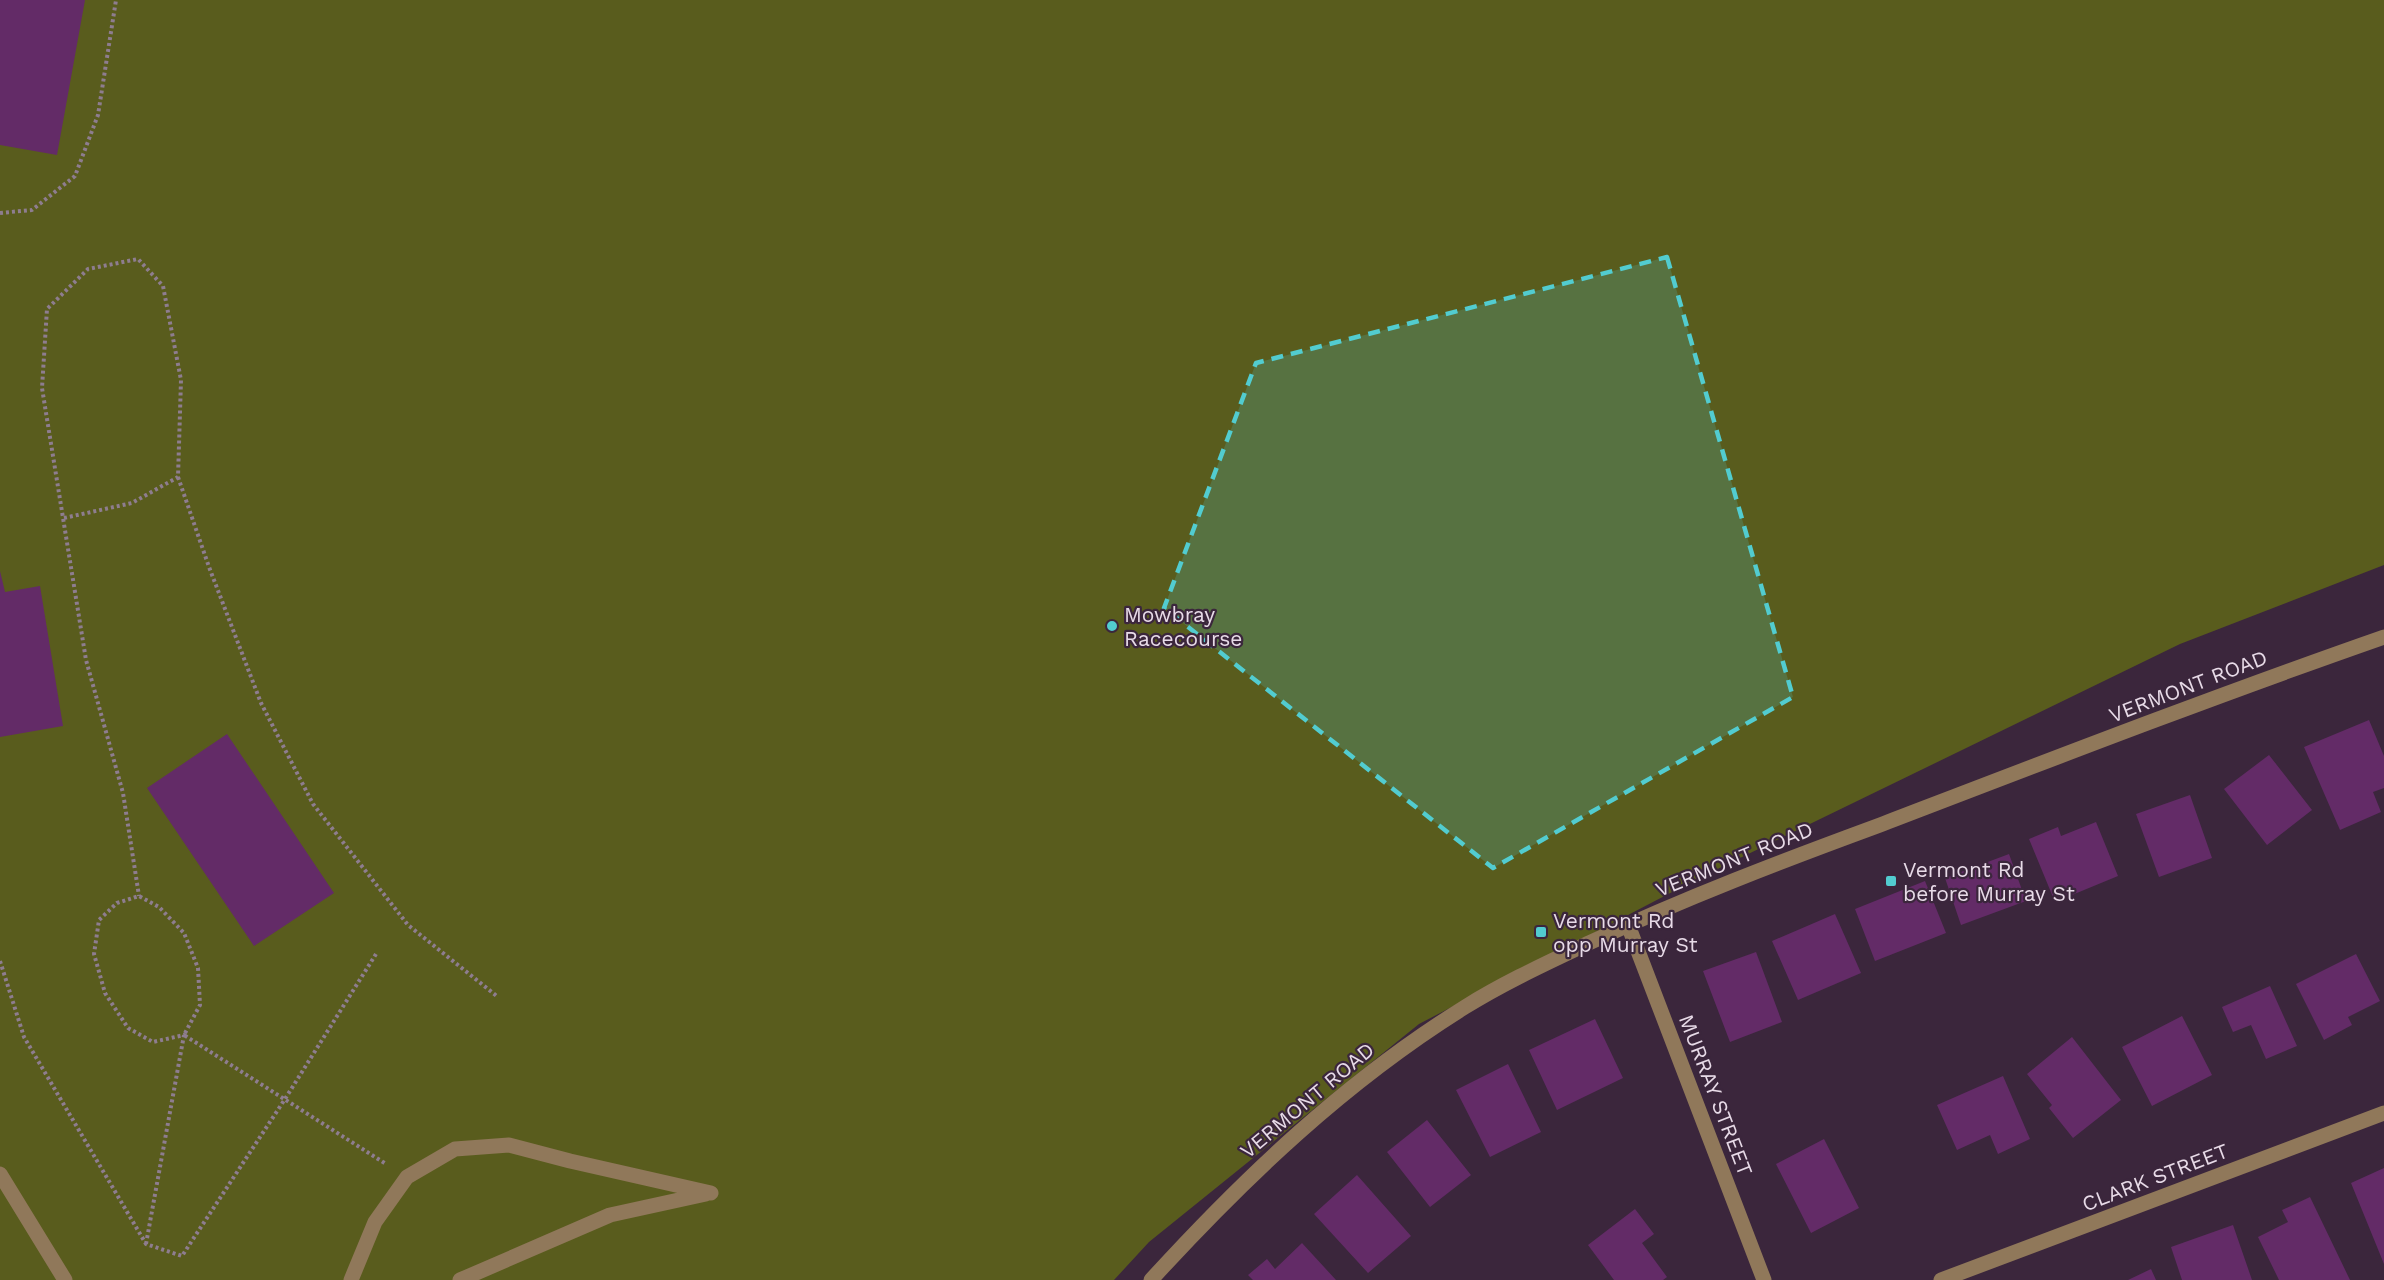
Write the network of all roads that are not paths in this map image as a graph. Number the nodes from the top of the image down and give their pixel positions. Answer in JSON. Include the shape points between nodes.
{"nodes":[{"id":1,"x":2384,"y":637,"type":"edge"},
{"id":2,"x":1628,"y":925,"type":"junction"},
{"id":3,"x":2384,"y":1113,"type":"edge"},
{"id":4,"x":0,"y":1174,"type":"edge"},
{"id":5,"x":65,"y":1280,"type":"edge"},
{"id":6,"x":351,"y":1280,"type":"edge"},
{"id":7,"x":460,"y":1280,"type":"edge"},
{"id":8,"x":1151,"y":1280,"type":"edge"},
{"id":9,"x":1764,"y":1280,"type":"edge"},
{"id":10,"x":1941,"y":1280,"type":"edge"}],
"edges":[{"from":1,"to":2,"type":"street","name":"VERMONT ROAD","via":[[1757,871]]},
{"from":2,"to":8,"type":"street","name":"VERMONT ROAD","via":[[1477,1000],[1391,1056],[1233,1191]]},
{"from":2,"to":9,"type":"street","name":"MURRAY STREET"},
{"from":3,"to":10,"type":"street","name":"CLARK STREET"},
{"from":4,"to":5,"type":"street"},
{"from":6,"to":7,"type":"street","via":[[375,1222],[407,1177],[455,1149],[509,1145],[711,1193],[610,1215]]}]}
